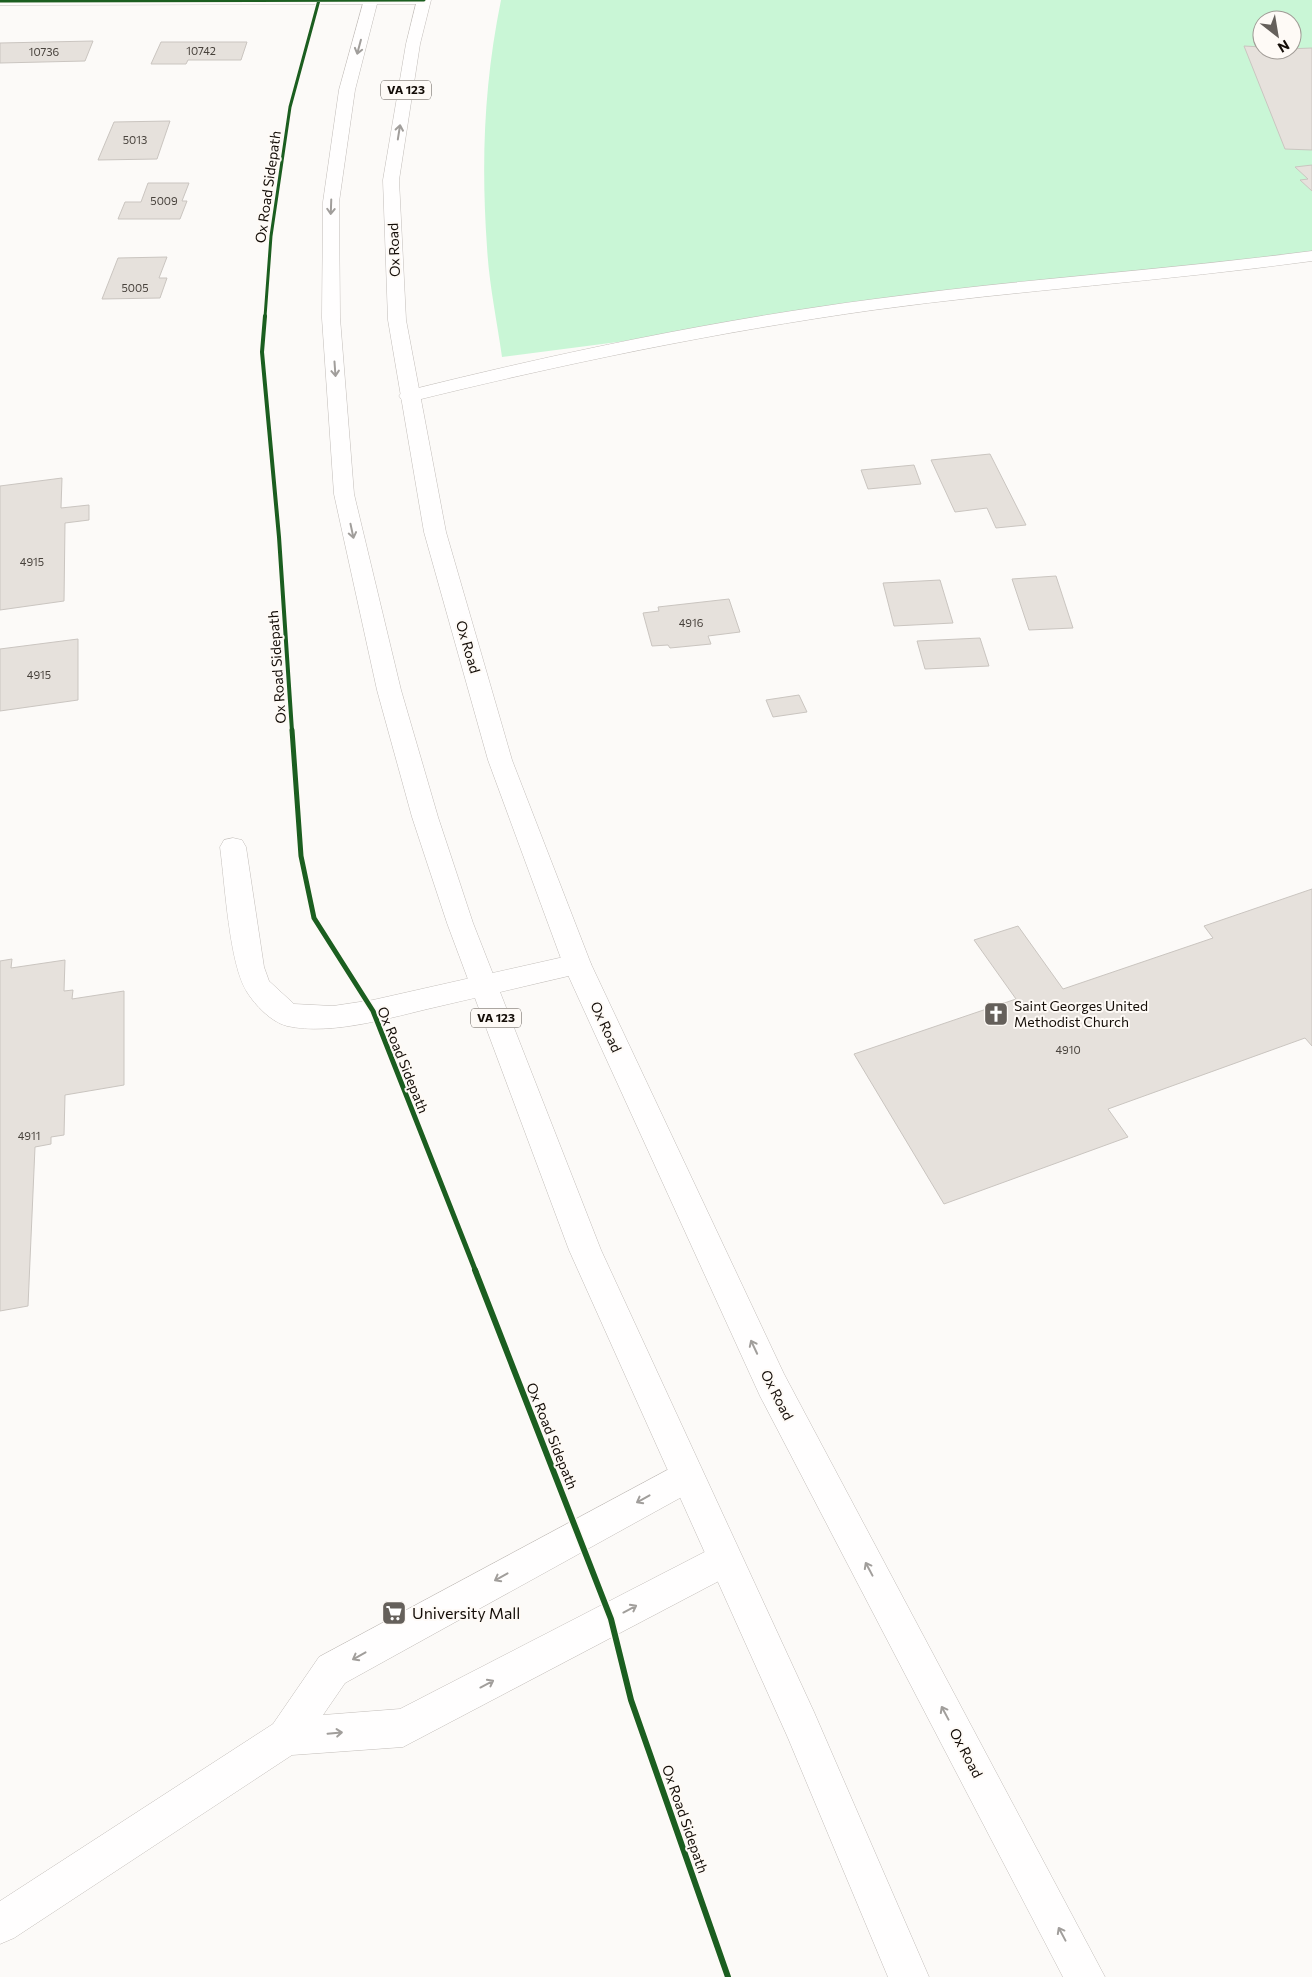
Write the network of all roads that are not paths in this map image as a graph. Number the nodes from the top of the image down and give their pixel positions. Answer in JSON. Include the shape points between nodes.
{"nodes":[{"id":1,"x":424,"y":0,"type":"edge"},
{"id":2,"x":0,"y":1,"type":"edge"},
{"id":3,"x":371,"y":1,"type":"edge"},
{"id":4,"x":1312,"y":256,"type":"edge"},
{"id":5,"x":409,"y":396,"type":"junction"},
{"id":6,"x":233,"y":848,"type":"dead end"},
{"id":7,"x":577,"y":964,"type":"junction"},
{"id":8,"x":484,"y":986,"type":"junction"},
{"id":9,"x":686,"y":1476,"type":"junction"},
{"id":10,"x":724,"y":1560,"type":"junction"},
{"id":11,"x":286,"y":1738,"type":"junction"},
{"id":12,"x":0,"y":1924,"type":"edge"},
{"id":13,"x":910,"y":1977,"type":"edge"},
{"id":14,"x":1085,"y":1977,"type":"edge"}],
"edges":[{"from":1,"to":3,"type":"main road"},
{"from":5,"to":1,"type":"main road","name":"Ox Road","number":"VA 123","one_way":true,"via":[[397,320],[391,180],[413,44]]},
{"from":2,"to":3,"type":"main road"},
{"from":3,"to":8,"type":"main road","number":"VA 123","one_way":true,"via":[[348,90],[331,202],[330,318],[344,494],[369,610],[422,808]]},
{"from":4,"to":5,"type":"main road","via":[[941,296],[767,319],[502,372]]},
{"from":5,"to":7,"type":"main road","name":"Ox Road","number":"VA 123","via":[[435,532],[500,760]]},
{"from":6,"to":8,"type":"main road","via":[[250,967],[257,986],[288,1015],[333,1017]]},
{"from":7,"to":8,"type":"main road"},
{"from":14,"to":7,"type":"main road","name":"Ox Road","number":"VA 123","one_way":true,"via":[[772,1385]]},
{"from":8,"to":9,"type":"main road","number":"VA 123","via":[[585,1250]]},
{"from":9,"to":10,"type":"main road","number":"VA 123"},
{"from":9,"to":11,"type":"main road","one_way":true,"via":[[332,1670]]},
{"from":11,"to":10,"type":"main road","one_way":true,"via":[[403,1728]]},
{"from":10,"to":13,"type":"main road","number":"VA 123","via":[[801,1725]]},
{"from":11,"to":12,"type":"main road"}]}
